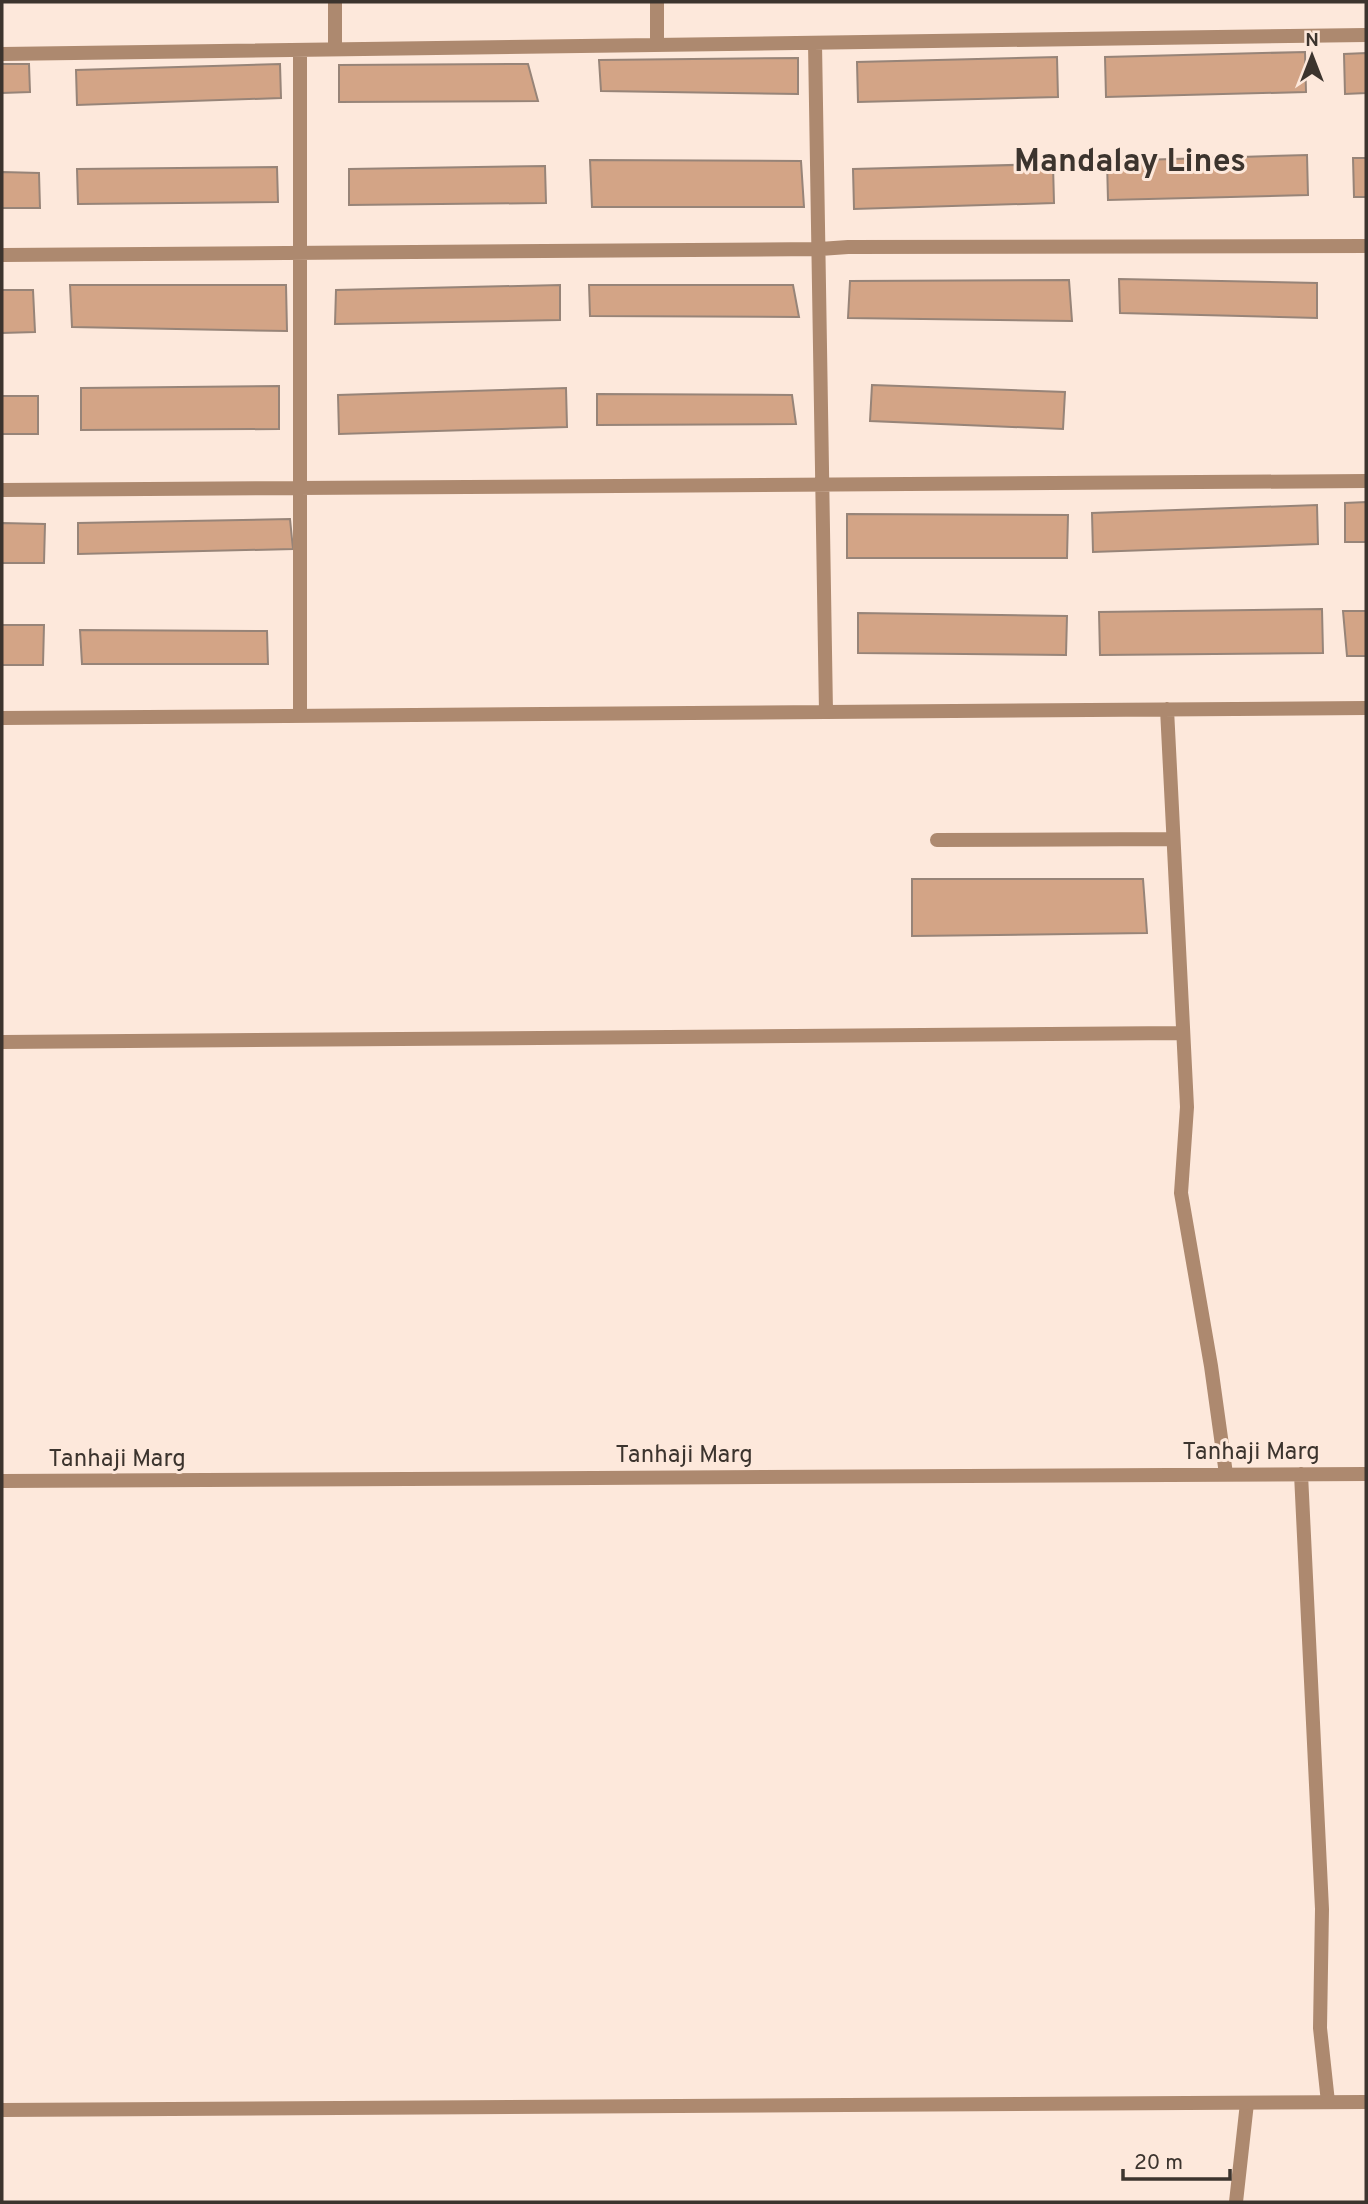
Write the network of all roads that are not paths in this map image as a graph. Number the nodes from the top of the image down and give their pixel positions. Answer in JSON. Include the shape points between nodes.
{"nodes":[{"id":1,"x":335,"y":2,"type":"edge"},
{"id":2,"x":657,"y":2,"type":"edge"},
{"id":3,"x":1366,"y":35,"type":"edge"},
{"id":4,"x":815,"y":43,"type":"junction"},
{"id":5,"x":657,"y":44,"type":"junction"},
{"id":6,"x":335,"y":49,"type":"junction"},
{"id":7,"x":300,"y":50,"type":"junction"},
{"id":8,"x":2,"y":54,"type":"edge"},
{"id":9,"x":1366,"y":246,"type":"edge"},
{"id":10,"x":820,"y":249,"type":"junction"},
{"id":11,"x":300,"y":254,"type":"junction"},
{"id":12,"x":2,"y":255,"type":"edge"},
{"id":13,"x":1366,"y":481,"type":"edge"},
{"id":14,"x":824,"y":484,"type":"junction"},
{"id":15,"x":300,"y":488,"type":"junction"},
{"id":16,"x":2,"y":490,"type":"edge"},
{"id":17,"x":1366,"y":708,"type":"edge"},
{"id":18,"x":1167,"y":709,"type":"junction"},
{"id":19,"x":826,"y":712,"type":"junction"},
{"id":20,"x":300,"y":716,"type":"junction"},
{"id":21,"x":2,"y":718,"type":"edge"},
{"id":22,"x":1173,"y":839,"type":"junction"},
{"id":23,"x":937,"y":840,"type":"dead end"},
{"id":24,"x":1182,"y":1033,"type":"junction"},
{"id":25,"x":2,"y":1042,"type":"edge"},
{"id":26,"x":1226,"y":1474,"type":"junction"},
{"id":27,"x":1301,"y":1474,"type":"junction"},
{"id":28,"x":1366,"y":1474,"type":"edge"},
{"id":29,"x":2,"y":1481,"type":"edge"},
{"id":30,"x":1328,"y":2102,"type":"junction"},
{"id":31,"x":1366,"y":2102,"type":"edge"},
{"id":32,"x":1247,"y":2104,"type":"junction"},
{"id":33,"x":2,"y":2110,"type":"edge"},
{"id":34,"x":1236,"y":2202,"type":"edge"}],
"edges":[{"from":1,"to":6,"type":"street"},
{"from":2,"to":5,"type":"street"},
{"from":3,"to":4,"type":"street"},
{"from":4,"to":5,"type":"street"},
{"from":4,"to":10,"type":"street"},
{"from":5,"to":6,"type":"street"},
{"from":6,"to":7,"type":"street"},
{"from":7,"to":8,"type":"street"},
{"from":7,"to":11,"type":"street"},
{"from":9,"to":10,"type":"street"},
{"from":10,"to":11,"type":"street"},
{"from":10,"to":14,"type":"street"},
{"from":11,"to":12,"type":"street"},
{"from":11,"to":15,"type":"street"},
{"from":13,"to":14,"type":"street"},
{"from":14,"to":15,"type":"street"},
{"from":14,"to":19,"type":"street"},
{"from":15,"to":16,"type":"street"},
{"from":15,"to":20,"type":"street"},
{"from":17,"to":18,"type":"street"},
{"from":18,"to":19,"type":"street"},
{"from":18,"to":22,"type":"street"},
{"from":19,"to":20,"type":"street"},
{"from":20,"to":21,"type":"street"},
{"from":22,"to":23,"type":"street"},
{"from":22,"to":24,"type":"street"},
{"from":24,"to":25,"type":"street"},
{"from":24,"to":26,"type":"street","via":[[1187,1107],[1181,1193]]},
{"from":26,"to":27,"type":"street","name":"Tanhaji Marg"},
{"from":26,"to":29,"type":"street","name":"Tanhaji Marg"},
{"from":27,"to":28,"type":"street","name":"Tanhaji Marg"},
{"from":27,"to":30,"type":"street","via":[[1322,1896],[1320,2028]]},
{"from":30,"to":31,"type":"street"},
{"from":30,"to":32,"type":"street"},
{"from":32,"to":33,"type":"street"},
{"from":32,"to":34,"type":"street"}]}
